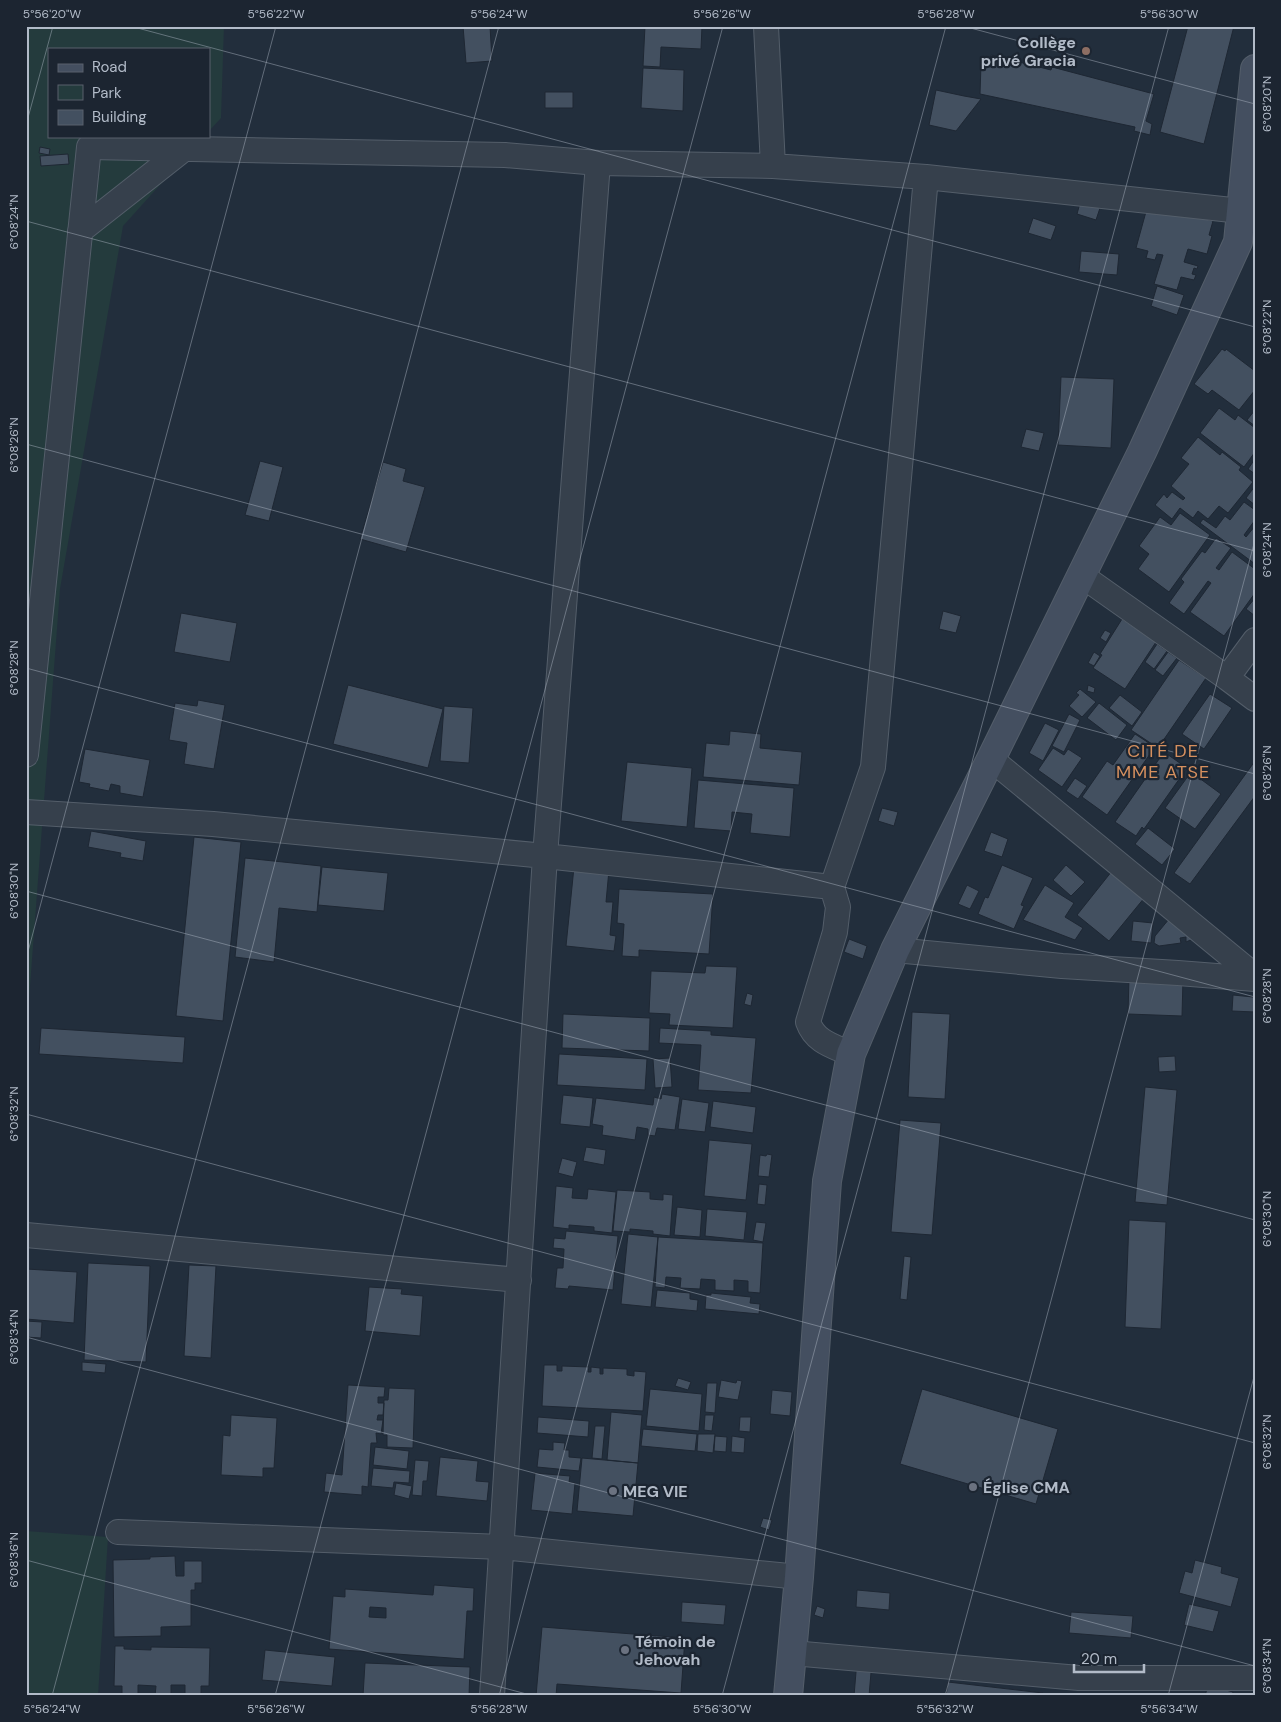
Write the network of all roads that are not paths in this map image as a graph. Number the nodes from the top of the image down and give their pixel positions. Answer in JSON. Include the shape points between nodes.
{"nodes":[{"id":1,"x":766,"y":26,"type":"edge"},
{"id":2,"x":1255,"y":70,"type":"edge"},
{"id":3,"x":184,"y":149,"type":"junction"},
{"id":4,"x":598,"y":163,"type":"junction"},
{"id":5,"x":773,"y":166,"type":"junction"},
{"id":6,"x":926,"y":177,"type":"junction"},
{"id":7,"x":1241,"y":211,"type":"junction"},
{"id":8,"x":80,"y":231,"type":"junction"},
{"id":9,"x":1246,"y":243,"type":"edge"},
{"id":10,"x":1081,"y":575,"type":"junction"},
{"id":11,"x":35,"y":592,"type":"edge"},
{"id":12,"x":1255,"y":640,"type":"edge"},
{"id":13,"x":1227,"y":678,"type":"junction"},
{"id":14,"x":1255,"y":699,"type":"edge"},
{"id":15,"x":26,"y":755,"type":"edge"},
{"id":16,"x":992,"y":759,"type":"junction"},
{"id":17,"x":26,"y":812,"type":"edge"},
{"id":18,"x":545,"y":856,"type":"junction"},
{"id":19,"x":832,"y":887,"type":"junction"},
{"id":20,"x":895,"y":950,"type":"junction"},
{"id":21,"x":1255,"y":977,"type":"edge"},
{"id":22,"x":851,"y":1054,"type":"junction"},
{"id":23,"x":26,"y":1235,"type":"edge"},
{"id":24,"x":519,"y":1280,"type":"junction"},
{"id":25,"x":118,"y":1532,"type":"dead end"},
{"id":26,"x":502,"y":1547,"type":"junction"},
{"id":27,"x":799,"y":1577,"type":"junction"},
{"id":28,"x":792,"y":1654,"type":"junction"},
{"id":29,"x":1252,"y":1684,"type":"edge"},
{"id":30,"x":492,"y":1696,"type":"edge"},
{"id":31,"x":788,"y":1696,"type":"edge"}],
"edges":[{"from":1,"to":5,"type":"street"},
{"from":2,"to":7,"type":"street"},
{"from":3,"to":4,"type":"street","via":[[505,155]]},
{"from":3,"to":8,"type":"street"},
{"from":3,"to":8,"type":"street","via":[[89,147]]},
{"from":4,"to":5,"type":"street"},
{"from":4,"to":18,"type":"street"},
{"from":5,"to":6,"type":"street"},
{"from":6,"to":7,"type":"street"},
{"from":6,"to":19,"type":"street","via":[[873,767]]},
{"from":7,"to":9,"type":"street"},
{"from":8,"to":11,"type":"street"},
{"from":9,"to":10,"type":"street"},
{"from":10,"to":13,"type":"street"},
{"from":10,"to":16,"type":"street"},
{"from":11,"to":15,"type":"street"},
{"from":12,"to":13,"type":"street"},
{"from":13,"to":14,"type":"street"},
{"from":16,"to":20,"type":"street"},
{"from":16,"to":21,"type":"street"},
{"from":17,"to":18,"type":"street","via":[[213,824]]},
{"from":18,"to":19,"type":"street"},
{"from":18,"to":24,"type":"street"},
{"from":19,"to":22,"type":"street","via":[[838,907],[835,932],[808,1022],[820,1040]]},
{"from":20,"to":21,"type":"street","via":[[1062,966]]},
{"from":20,"to":22,"type":"street"},
{"from":22,"to":27,"type":"street","via":[[827,1181]]},
{"from":23,"to":24,"type":"street"},
{"from":24,"to":26,"type":"street"},
{"from":25,"to":26,"type":"street"},
{"from":26,"to":27,"type":"street"},
{"from":26,"to":30,"type":"street"},
{"from":27,"to":28,"type":"street"},
{"from":28,"to":29,"type":"street","via":[[1079,1678]]},
{"from":28,"to":31,"type":"street"}]}
